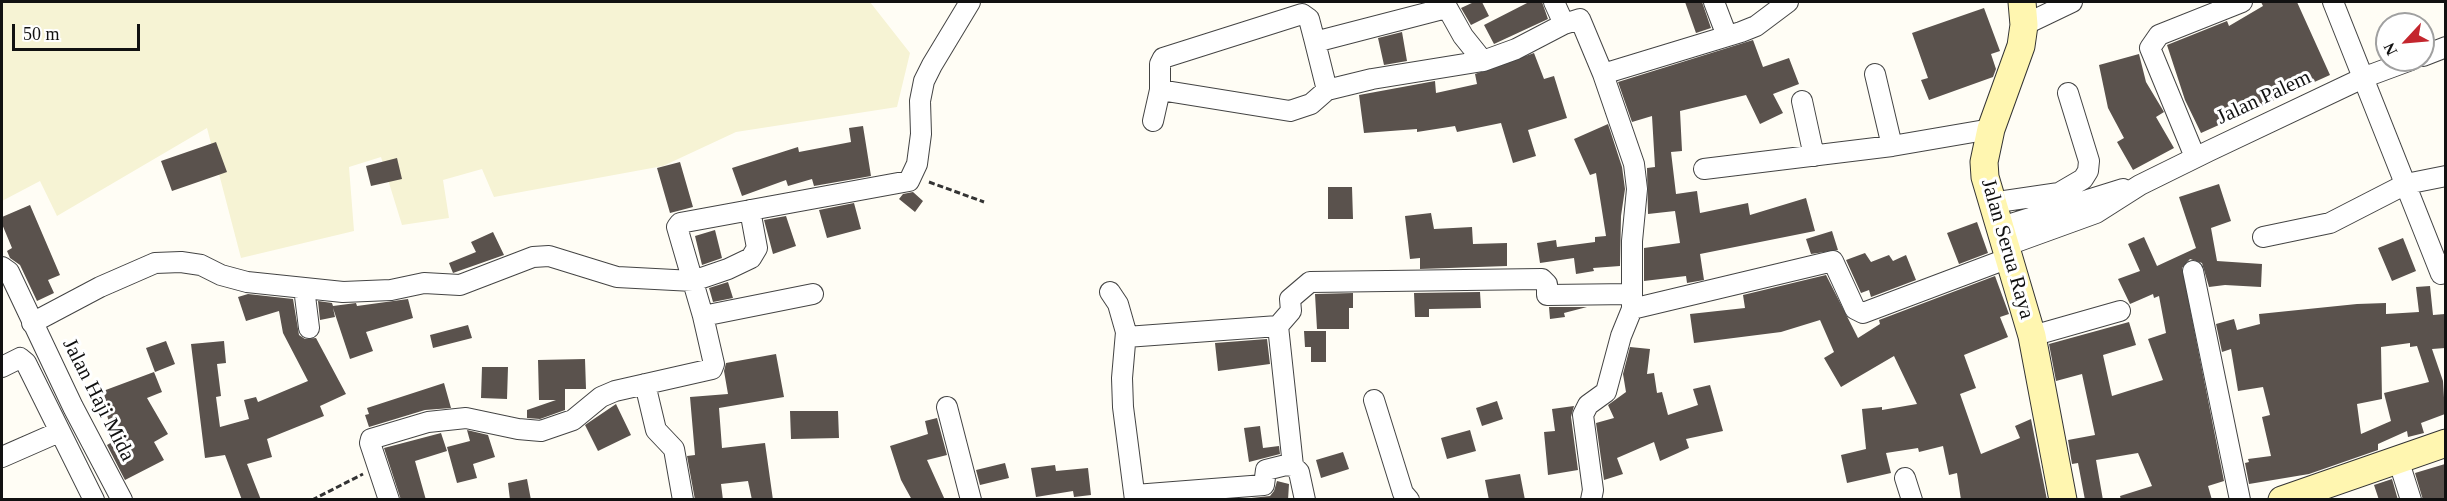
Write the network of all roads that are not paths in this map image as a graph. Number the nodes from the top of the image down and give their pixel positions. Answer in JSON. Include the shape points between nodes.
{"nodes":[{"id":1,"x":970,"y":2,"type":"edge"},
{"id":2,"x":1554,"y":2,"type":"edge"},
{"id":3,"x":1714,"y":2,"type":"edge"},
{"id":4,"x":1786,"y":2,"type":"edge"},
{"id":5,"x":2072,"y":2,"type":"edge"},
{"id":6,"x":2242,"y":2,"type":"edge"},
{"id":7,"x":2333,"y":2,"type":"edge"},
{"id":8,"x":1445,"y":5,"type":"edge"},
{"id":9,"x":2023,"y":13,"type":"edge"},
{"id":10,"x":1564,"y":24,"type":"junction"},
{"id":11,"x":1727,"y":36,"type":"junction"},
{"id":12,"x":1316,"y":42,"type":"junction"},
{"id":13,"x":1483,"y":61,"type":"junction"},
{"id":14,"x":2379,"y":72,"type":"edge"},
{"id":15,"x":1603,"y":74,"type":"junction"},
{"id":16,"x":1875,"y":74,"type":"dead end"},
{"id":17,"x":2365,"y":77,"type":"junction"},
{"id":18,"x":1160,"y":90,"type":"junction"},
{"id":19,"x":1327,"y":90,"type":"junction"},
{"id":20,"x":2068,"y":93,"type":"dead end"},
{"id":21,"x":1802,"y":101,"type":"dead end"},
{"id":22,"x":1153,"y":121,"type":"dead end"},
{"id":23,"x":1991,"y":129,"type":"junction"},
{"id":24,"x":1892,"y":146,"type":"junction"},
{"id":25,"x":1814,"y":156,"type":"junction"},
{"id":26,"x":2195,"y":157,"type":"junction"},
{"id":27,"x":1704,"y":170,"type":"dead end"},
{"id":28,"x":2445,"y":176,"type":"edge"},
{"id":29,"x":2406,"y":184,"type":"junction"},
{"id":30,"x":750,"y":210,"type":"junction"},
{"id":31,"x":2001,"y":234,"type":"junction"},
{"id":32,"x":2263,"y":237,"type":"dead end"},
{"id":33,"x":2,"y":267,"type":"edge"},
{"id":34,"x":2193,"y":271,"type":"dead end"},
{"id":35,"x":2441,"y":274,"type":"dead end"},
{"id":36,"x":693,"y":281,"type":"junction"},
{"id":37,"x":304,"y":288,"type":"junction"},
{"id":38,"x":1110,"y":292,"type":"dead end"},
{"id":39,"x":813,"y":294,"type":"dead end"},
{"id":40,"x":1632,"y":302,"type":"junction"},
{"id":41,"x":2121,"y":311,"type":"dead end"},
{"id":42,"x":703,"y":316,"type":"junction"},
{"id":43,"x":32,"y":323,"type":"junction"},
{"id":44,"x":1278,"y":326,"type":"junction"},
{"id":45,"x":309,"y":328,"type":"dead end"},
{"id":46,"x":2032,"y":336,"type":"junction"},
{"id":47,"x":1126,"y":337,"type":"junction"},
{"id":48,"x":2,"y":367,"type":"edge"},
{"id":49,"x":645,"y":384,"type":"junction"},
{"id":50,"x":1374,"y":400,"type":"dead end"},
{"id":51,"x":946,"y":407,"type":"dead end"},
{"id":52,"x":59,"y":432,"type":"junction"},
{"id":53,"x":2445,"y":443,"type":"edge"},
{"id":54,"x":2,"y":457,"type":"edge"},
{"id":55,"x":2398,"y":459,"type":"junction"},
{"id":56,"x":1293,"y":466,"type":"junction"},
{"id":57,"x":1905,"y":478,"type":"dead end"},
{"id":58,"x":1135,"y":497,"type":"edge"},
{"id":59,"x":2293,"y":498,"type":"edge"},
{"id":60,"x":94,"y":500,"type":"edge"},
{"id":61,"x":122,"y":500,"type":"edge"},
{"id":62,"x":389,"y":500,"type":"edge"},
{"id":63,"x":683,"y":500,"type":"edge"},
{"id":64,"x":972,"y":500,"type":"edge"},
{"id":65,"x":1305,"y":500,"type":"edge"},
{"id":66,"x":1409,"y":500,"type":"edge"},
{"id":67,"x":1592,"y":500,"type":"edge"},
{"id":68,"x":1912,"y":500,"type":"edge"},
{"id":69,"x":2063,"y":500,"type":"edge"},
{"id":70,"x":2240,"y":500,"type":"edge"},
{"id":71,"x":2411,"y":500,"type":"edge"}],
"edges":[{"from":1,"to":30,"type":"street","via":[[924,81],[921,134],[913,176],[903,184]]},
{"from":2,"to":10,"type":"street"},
{"from":3,"to":11,"type":"street"},
{"from":4,"to":11,"type":"street","via":[[1756,26]]},
{"from":5,"to":9,"type":"street"},
{"from":6,"to":26,"type":"street","via":[[2159,35],[2150,48]]},
{"from":7,"to":17,"type":"street"},
{"from":8,"to":12,"type":"street"},
{"from":8,"to":13,"type":"street"},
{"from":9,"to":23,"type":"main road","name":"Jalan Serua Raya","via":[[2021,46]]},
{"from":10,"to":13,"type":"street"},
{"from":10,"to":15,"type":"street","via":[[1575,19],[1582,21]]},
{"from":11,"to":15,"type":"street"},
{"from":12,"to":18,"type":"street","via":[[1309,19],[1302,14],[1163,58]]},
{"from":12,"to":19,"type":"street"},
{"from":13,"to":19,"type":"street"},
{"from":14,"to":17,"type":"street","name":"Jalan Palem"},
{"from":15,"to":40,"type":"street","via":[[1636,175]]},
{"from":16,"to":24,"type":"street"},
{"from":17,"to":26,"type":"street","name":"Jalan Palem"},
{"from":17,"to":29,"type":"street"},
{"from":18,"to":19,"type":"street","via":[[1290,111],[1311,104]]},
{"from":18,"to":22,"type":"street"},
{"from":20,"to":31,"type":"street","via":[[2089,161],[2088,171],[2083,179]]},
{"from":21,"to":25,"type":"street"},
{"from":23,"to":24,"type":"street"},
{"from":23,"to":31,"type":"main road","name":"Jalan Serua Raya","via":[[1984,162]]},
{"from":24,"to":25,"type":"street"},
{"from":25,"to":27,"type":"street"},
{"from":26,"to":31,"type":"street","name":"Jalan Palem","via":[[2093,206]]},
{"from":28,"to":29,"type":"street"},
{"from":29,"to":32,"type":"street","via":[[2330,223]]},
{"from":29,"to":35,"type":"street"},
{"from":30,"to":36,"type":"street","via":[[757,248],[751,258]]},
{"from":30,"to":36,"type":"street","via":[[680,223],[677,227]]},
{"from":31,"to":40,"type":"street","via":[[1863,313],[1855,309],[1833,261]]},
{"from":31,"to":46,"type":"main road","name":"Jalan Serua Raya"},
{"from":33,"to":43,"type":"street","name":"Jalan Haji Mida","via":[[9,272]]},
{"from":34,"to":70,"type":"street"},
{"from":36,"to":37,"type":"street","via":[[617,278],[549,256],[533,257],[460,285],[424,284],[343,292]]},
{"from":36,"to":42,"type":"street"},
{"from":37,"to":43,"type":"street","via":[[248,282],[191,263],[155,263]]},
{"from":37,"to":45,"type":"street"},
{"from":38,"to":47,"type":"street","via":[[1118,304]]},
{"from":39,"to":42,"type":"street"},
{"from":40,"to":44,"type":"street","via":[[1547,295],[1547,284],[1542,279],[1310,282],[1290,299],[1291,311]]},
{"from":40,"to":67,"type":"street","via":[[1606,392],[1584,410]]},
{"from":41,"to":46,"type":"street"},
{"from":42,"to":49,"type":"street","via":[[712,369]]},
{"from":43,"to":61,"type":"street","name":"Jalan Haji Mida"},
{"from":44,"to":47,"type":"street"},
{"from":44,"to":56,"type":"street"},
{"from":46,"to":69,"type":"main road","name":"Jalan Serua Raya"},
{"from":47,"to":58,"type":"street","via":[[1123,397]]},
{"from":48,"to":52,"type":"street","via":[[23,360]]},
{"from":49,"to":62,"type":"street","via":[[601,397],[573,420],[541,431],[466,418],[428,422],[371,439]]},
{"from":49,"to":63,"type":"street","via":[[656,430],[674,449]]},
{"from":50,"to":66,"type":"street","via":[[1403,493]]},
{"from":51,"to":64,"type":"street"},
{"from":52,"to":54,"type":"street"},
{"from":52,"to":60,"type":"street"},
{"from":53,"to":55,"type":"main road"},
{"from":55,"to":59,"type":"main road"},
{"from":55,"to":71,"type":"street"},
{"from":56,"to":58,"type":"street","via":[[1266,470],[1264,485]]},
{"from":56,"to":65,"type":"street","via":[[1299,472]]},
{"from":57,"to":68,"type":"street"}]}
